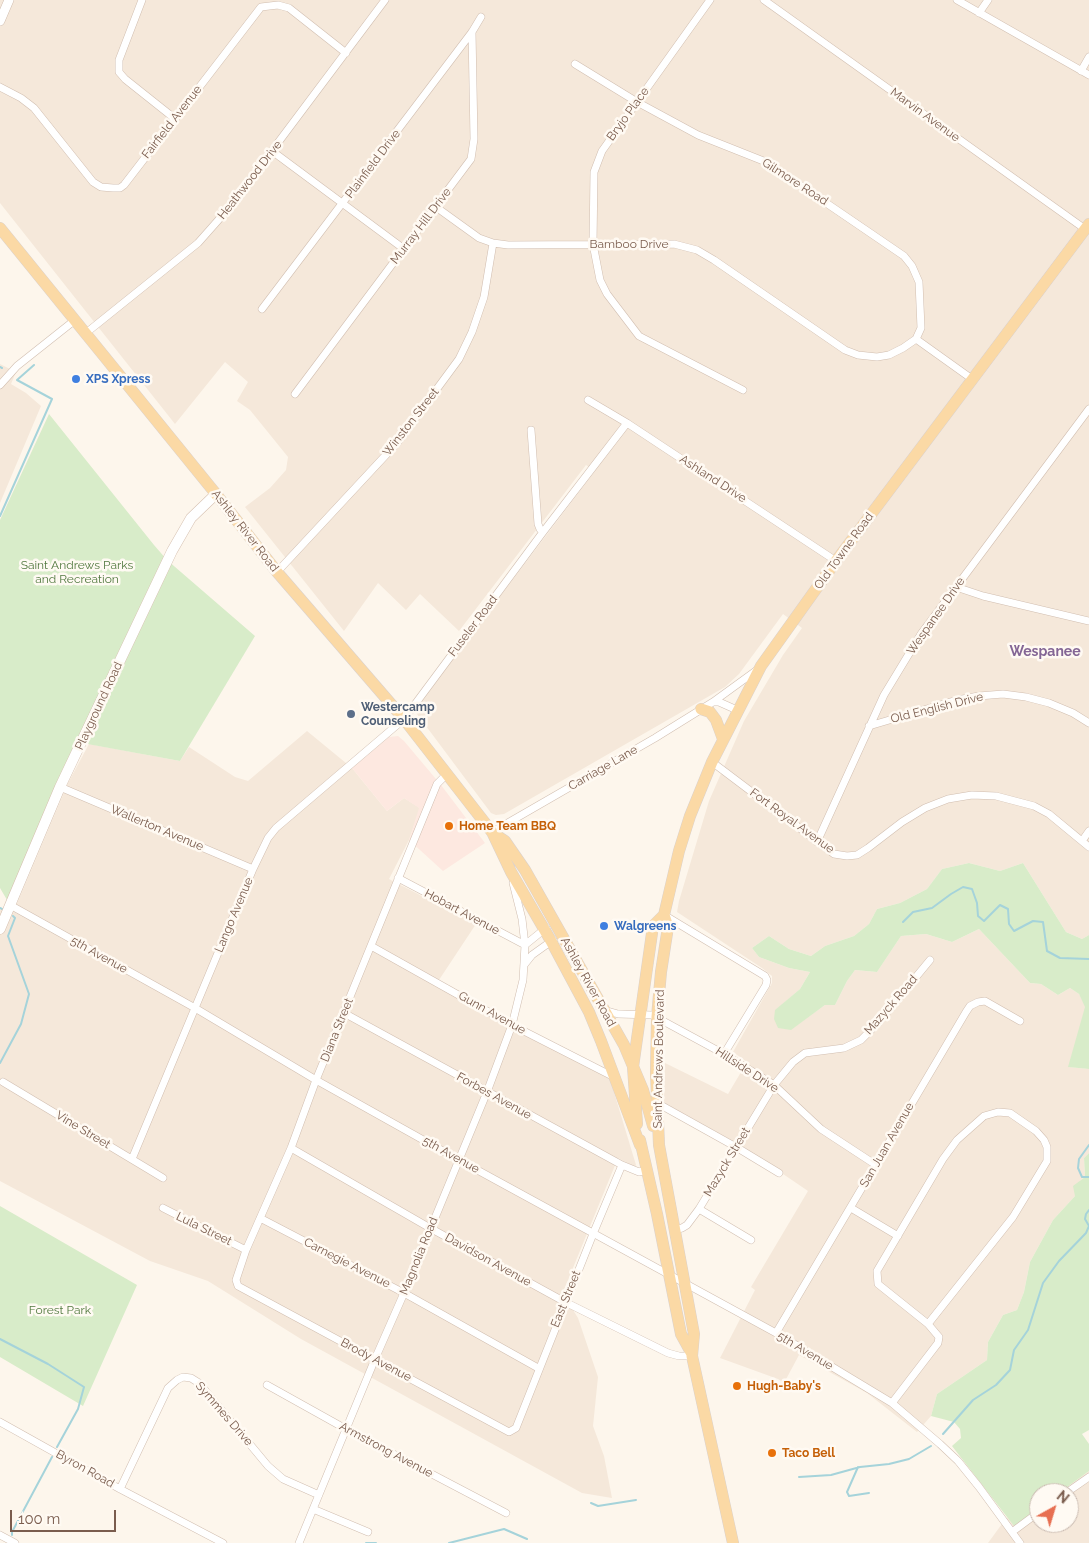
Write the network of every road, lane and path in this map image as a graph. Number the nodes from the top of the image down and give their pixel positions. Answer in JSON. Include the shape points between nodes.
{"nodes":[{"id":1,"x":9,"y":0,"type":"edge"},
{"id":2,"x":142,"y":0,"type":"edge"},
{"id":3,"x":386,"y":0,"type":"edge"},
{"id":4,"x":710,"y":0,"type":"edge"},
{"id":5,"x":764,"y":0,"type":"edge"},
{"id":6,"x":957,"y":0,"type":"edge"},
{"id":7,"x":988,"y":0,"type":"edge"},
{"id":8,"x":979,"y":13,"type":"junction"},
{"id":9,"x":481,"y":17,"type":"dead end"},
{"id":10,"x":0,"y":21,"type":"edge"},
{"id":11,"x":472,"y":32,"type":"junction"},
{"id":12,"x":346,"y":53,"type":"junction"},
{"id":13,"x":1089,"y":57,"type":"edge"},
{"id":14,"x":575,"y":64,"type":"dead end"},
{"id":15,"x":1081,"y":71,"type":"junction"},
{"id":16,"x":1089,"y":76,"type":"edge"},
{"id":17,"x":0,"y":87,"type":"edge"},
{"id":18,"x":637,"y":102,"type":"junction"},
{"id":19,"x":174,"y":118,"type":"junction"},
{"id":20,"x":272,"y":151,"type":"junction"},
{"id":21,"x":343,"y":204,"type":"junction"},
{"id":22,"x":436,"y":207,"type":"junction"},
{"id":23,"x":1087,"y":226,"type":"edge"},
{"id":24,"x":0,"y":228,"type":"edge"},
{"id":25,"x":493,"y":243,"type":"junction"},
{"id":26,"x":593,"y":244,"type":"junction"},
{"id":27,"x":404,"y":249,"type":"junction"},
{"id":28,"x":262,"y":309,"type":"dead end"},
{"id":29,"x":75,"y":320,"type":"junction"},
{"id":30,"x":86,"y":333,"type":"junction"},
{"id":31,"x":916,"y":338,"type":"junction"},
{"id":32,"x":972,"y":379,"type":"junction"},
{"id":33,"x":0,"y":385,"type":"edge"},
{"id":34,"x":743,"y":390,"type":"dead end"},
{"id":35,"x":295,"y":394,"type":"dead end"},
{"id":36,"x":588,"y":400,"type":"dead end"},
{"id":37,"x":1089,"y":409,"type":"edge"},
{"id":38,"x":627,"y":423,"type":"junction"},
{"id":39,"x":531,"y":430,"type":"dead end"},
{"id":40,"x":216,"y":494,"type":"junction"},
{"id":41,"x":543,"y":532,"type":"junction"},
{"id":42,"x":836,"y":561,"type":"junction"},
{"id":43,"x":277,"y":572,"type":"junction"},
{"id":44,"x":956,"y":587,"type":"junction"},
{"id":45,"x":1089,"y":621,"type":"edge"},
{"id":46,"x":761,"y":666,"type":"junction"},
{"id":47,"x":713,"y":702,"type":"junction"},
{"id":48,"x":701,"y":709,"type":"junction"},
{"id":49,"x":737,"y":710,"type":"junction"},
{"id":50,"x":404,"y":719,"type":"junction"},
{"id":51,"x":1089,"y":723,"type":"edge"},
{"id":52,"x":869,"y":726,"type":"junction"},
{"id":53,"x":723,"y":739,"type":"junction"},
{"id":54,"x":712,"y":762,"type":"junction"},
{"id":55,"x":447,"y":774,"type":"junction"},
{"id":56,"x":60,"y":787,"type":"junction"},
{"id":57,"x":1089,"y":831,"type":"edge"},
{"id":58,"x":492,"y":832,"type":"junction"},
{"id":59,"x":1082,"y":841,"type":"junction"},
{"id":60,"x":817,"y":842,"type":"junction"},
{"id":61,"x":1089,"y":847,"type":"edge"},
{"id":62,"x":253,"y":869,"type":"junction"},
{"id":63,"x":398,"y":878,"type":"junction"},
{"id":64,"x":10,"y":905,"type":"junction"},
{"id":65,"x":664,"y":914,"type":"junction"},
{"id":66,"x":555,"y":922,"type":"junction"},
{"id":67,"x":0,"y":929,"type":"edge"},
{"id":68,"x":544,"y":930,"type":"junction"},
{"id":69,"x":562,"y":934,"type":"junction"},
{"id":70,"x":551,"y":941,"type":"junction"},
{"id":71,"x":525,"y":945,"type":"junction"},
{"id":72,"x":371,"y":946,"type":"junction"},
{"id":73,"x":930,"y":960,"type":"dead end"},
{"id":74,"x":524,"y":966,"type":"junction"},
{"id":75,"x":195,"y":1008,"type":"junction"},
{"id":76,"x":603,"y":1010,"type":"junction"},
{"id":77,"x":344,"y":1013,"type":"junction"},
{"id":78,"x":641,"y":1014,"type":"junction"},
{"id":79,"x":657,"y":1017,"type":"junction"},
{"id":80,"x":1020,"y":1021,"type":"dead end"},
{"id":81,"x":512,"y":1025,"type":"junction"},
{"id":82,"x":724,"y":1054,"type":"junction"},
{"id":83,"x":633,"y":1067,"type":"junction"},
{"id":84,"x":615,"y":1077,"type":"junction"},
{"id":85,"x":316,"y":1080,"type":"junction"},
{"id":86,"x":3,"y":1082,"type":"dead end"},
{"id":87,"x":774,"y":1085,"type":"junction"},
{"id":88,"x":487,"y":1092,"type":"junction"},
{"id":89,"x":657,"y":1103,"type":"junction"},
{"id":90,"x":640,"y":1145,"type":"junction"},
{"id":91,"x":659,"y":1145,"type":"junction"},
{"id":92,"x":736,"y":1147,"type":"junction"},
{"id":93,"x":291,"y":1148,"type":"junction"},
{"id":94,"x":132,"y":1159,"type":"junction"},
{"id":95,"x":458,"y":1160,"type":"junction"},
{"id":96,"x":622,"y":1165,"type":"junction"},
{"id":97,"x":876,"y":1166,"type":"junction"},
{"id":98,"x":647,"y":1170,"type":"junction"},
{"id":99,"x":779,"y":1173,"type":"dead end"},
{"id":100,"x":163,"y":1178,"type":"dead end"},
{"id":101,"x":163,"y":1208,"type":"dead end"},
{"id":102,"x":851,"y":1208,"type":"junction"},
{"id":103,"x":699,"y":1209,"type":"junction"},
{"id":104,"x":260,"y":1218,"type":"junction"},
{"id":105,"x":430,"y":1228,"type":"junction"},
{"id":106,"x":674,"y":1230,"type":"junction"},
{"id":107,"x":592,"y":1234,"type":"junction"},
{"id":108,"x":898,"y":1236,"type":"junction"},
{"id":109,"x":751,"y":1240,"type":"dead end"},
{"id":110,"x":246,"y":1250,"type":"junction"},
{"id":111,"x":670,"y":1275,"type":"junction"},
{"id":112,"x":685,"y":1284,"type":"junction"},
{"id":113,"x":242,"y":1289,"type":"joint"},
{"id":114,"x":404,"y":1293,"type":"junction"},
{"id":115,"x":565,"y":1302,"type":"junction"},
{"id":116,"x":928,"y":1324,"type":"junction"},
{"id":117,"x":776,"y":1333,"type":"junction"},
{"id":118,"x":692,"y":1356,"type":"junction"},
{"id":119,"x":375,"y":1359,"type":"junction"},
{"id":120,"x":538,"y":1368,"type":"junction"},
{"id":121,"x":267,"y":1385,"type":"dead end"},
{"id":122,"x":892,"y":1403,"type":"junction"},
{"id":123,"x":0,"y":1422,"type":"edge"},
{"id":124,"x":346,"y":1429,"type":"junction"},
{"id":125,"x":509,"y":1432,"type":"joint"},
{"id":126,"x":120,"y":1489,"type":"junction"},
{"id":127,"x":319,"y":1495,"type":"junction"},
{"id":128,"x":313,"y":1509,"type":"junction"},
{"id":129,"x":506,"y":1513,"type":"dead end"},
{"id":130,"x":1029,"y":1519,"type":"edge"},
{"id":131,"x":368,"y":1532,"type":"dead end"},
{"id":132,"x":1012,"y":1532,"type":"junction"},
{"id":133,"x":0,"y":1535,"type":"edge"},
{"id":134,"x":15,"y":1543,"type":"edge"},
{"id":135,"x":223,"y":1543,"type":"edge"},
{"id":136,"x":300,"y":1543,"type":"edge"},
{"id":137,"x":733,"y":1543,"type":"edge"},
{"id":138,"x":1020,"y":1543,"type":"edge"}],
"edges":[{"from":1,"to":10,"type":"street"},
{"from":2,"to":19,"type":"street","via":[[118,60],[119,72]]},
{"from":3,"to":12,"type":"street","name":"Heathwood Drive"},
{"from":4,"to":18,"type":"street","name":"Bryjo Place"},
{"from":5,"to":23,"type":"street","name":"Marvin Avenue"},
{"from":6,"to":8,"type":"street"},
{"from":7,"to":8,"type":"street"},
{"from":8,"to":15,"type":"street"},
{"from":9,"to":11,"type":"street","name":"Plainfield Drive"},
{"from":11,"to":21,"type":"street","name":"Plainfield Drive"},
{"from":11,"to":22,"type":"street","name":"Murray Hill Drive","via":[[474,139],[471,160]]},
{"from":12,"to":19,"type":"street","name":"Fairfield Avenue","via":[[289,8],[278,5],[261,7]]},
{"from":12,"to":20,"type":"street","name":"Heathwood Drive"},
{"from":13,"to":15,"type":"street"},
{"from":14,"to":18,"type":"street","name":"Gilmore Road"},
{"from":15,"to":16,"type":"street"},
{"from":17,"to":19,"type":"street","name":"Fairfield Avenue","via":[[34,108],[93,182],[106,188],[124,185]]},
{"from":18,"to":26,"type":"street","name":"Bryjo Place","via":[[597,162]]},
{"from":18,"to":31,"type":"street","name":"Gilmore Road","via":[[698,135],[766,162],[904,256],[919,282],[921,328]]},
{"from":20,"to":21,"type":"street"},
{"from":20,"to":30,"type":"street","name":"Heathwood Drive","via":[[198,243]]},
{"from":21,"to":27,"type":"street"},
{"from":21,"to":28,"type":"street","name":"Plainfield Drive"},
{"from":22,"to":25,"type":"street","name":"Bamboo Drive","via":[[479,238]]},
{"from":22,"to":27,"type":"street","name":"Murray Hill Drive"},
{"from":23,"to":32,"type":"main road","name":"Old Towne Road"},
{"from":24,"to":29,"type":"main road","name":"Ashley River Road"},
{"from":25,"to":26,"type":"street","name":"Bamboo Drive"},
{"from":25,"to":43,"type":"street","name":"Winston Street","via":[[484,297],[459,359],[397,443]]},
{"from":26,"to":31,"type":"street","name":"Bamboo Drive","via":[[674,244],[698,250],[845,350],[858,355],[889,355]]},
{"from":26,"to":34,"type":"street","name":"Bryjo Place","via":[[600,280],[639,336]]},
{"from":27,"to":35,"type":"street","name":"Murray Hill Drive"},
{"from":29,"to":30,"type":"main road","name":"Ashley River Road"},
{"from":29,"to":33,"type":"street","via":[[17,366]]},
{"from":30,"to":40,"type":"main road","name":"Ashley River Road"},
{"from":31,"to":32,"type":"street"},
{"from":32,"to":42,"type":"main road","name":"Old Towne Road"},
{"from":36,"to":38,"type":"street","name":"Ashland Drive"},
{"from":37,"to":44,"type":"street","name":"Wespanee Drive"},
{"from":38,"to":41,"type":"street","name":"Fuseler Road"},
{"from":38,"to":42,"type":"street","name":"Ashland Drive"},
{"from":39,"to":41,"type":"street","via":[[538,524]]},
{"from":40,"to":43,"type":"main road","name":"Ashley River Road"},
{"from":40,"to":56,"type":"main road","name":"Playground Road","via":[[191,518],[172,550]]},
{"from":41,"to":50,"type":"street","name":"Fuseler Road"},
{"from":42,"to":46,"type":"main road","name":"Old Towne Road"},
{"from":43,"to":50,"type":"main road","name":"Ashley River Road"},
{"from":44,"to":45,"type":"street"},
{"from":44,"to":52,"type":"street","name":"Wespanee Drive","via":[[921,634],[884,694]]},
{"from":46,"to":47,"type":"street","name":"Carriage Lane"},
{"from":46,"to":49,"type":"main road","name":"Old Towne Road"},
{"from":47,"to":48,"type":"street","name":"Carriage Lane"},
{"from":47,"to":49,"type":"street"},
{"from":48,"to":53,"type":"main road","via":[[710,712],[716,720]]},
{"from":48,"to":58,"type":"street","name":"Carriage Lane"},
{"from":49,"to":53,"type":"main road","name":"Old Towne Road"},
{"from":50,"to":55,"type":"main road","name":"Ashley River Road"},
{"from":50,"to":62,"type":"street","name":"Lango Avenue","via":[[276,828]]},
{"from":51,"to":52,"type":"street","name":"Old English Drive","via":[[1049,703],[1003,694],[957,700]]},
{"from":52,"to":60,"type":"street","name":"Wespanee Drive"},
{"from":53,"to":54,"type":"main road","name":"Old Towne Road"},
{"from":54,"to":60,"type":"street","name":"Fort Royal Avenue"},
{"from":54,"to":65,"type":"main road","name":"Old Towne Road","via":[[679,851]]},
{"from":55,"to":58,"type":"main road","name":"Ashley River Road"},
{"from":55,"to":63,"type":"street","name":"Diana Street","via":[[437,784]]},
{"from":56,"to":62,"type":"street","name":"Wallerton Avenue"},
{"from":56,"to":64,"type":"main road","name":"Playground Road"},
{"from":57,"to":59,"type":"street"},
{"from":58,"to":66,"type":"main road","name":"Ashley River Road","via":[[505,841]]},
{"from":58,"to":68,"type":"main road","name":"Ashley River Road"},
{"from":58,"to":71,"type":"street","name":"Magnolia Road","via":[[515,888]]},
{"from":59,"to":60,"type":"street","name":"Fort Royal Avenue","via":[[1050,814],[1034,806],[996,796],[972,795],[948,799],[925,808],[857,855],[834,854]]},
{"from":59,"to":61,"type":"street","name":"Fort Royal Avenue"},
{"from":62,"to":75,"type":"street","name":"Lango Avenue"},
{"from":63,"to":71,"type":"street","name":"Hobart Avenue"},
{"from":63,"to":72,"type":"street","name":"Diana Street"},
{"from":64,"to":67,"type":"main road","name":"Playground Road"},
{"from":64,"to":75,"type":"street","name":"5th Avenue"},
{"from":65,"to":78,"type":"main road","name":"Saint Andrews Boulevard","via":[[653,926]]},
{"from":65,"to":79,"type":"main road","name":"Saint Andrews Boulevard","via":[[668,927]]},
{"from":65,"to":82,"type":"street","via":[[767,980]]},
{"from":66,"to":68,"type":"street"},
{"from":66,"to":69,"type":"main road","name":"Ashley River Road"},
{"from":68,"to":70,"type":"main road","name":"Ashley River Road"},
{"from":68,"to":71,"type":"street"},
{"from":69,"to":70,"type":"street"},
{"from":69,"to":76,"type":"main road","name":"Ashley River Road"},
{"from":70,"to":74,"type":"street","via":[[532,955]]},
{"from":70,"to":84,"type":"main road","name":"Ashley River Road","via":[[589,1012]]},
{"from":71,"to":74,"type":"street","name":"Magnolia Road"},
{"from":72,"to":77,"type":"street","name":"Diana Street"},
{"from":72,"to":81,"type":"street","name":"Gunn Avenue"},
{"from":73,"to":87,"type":"street","name":"Mazyck Road","via":[[861,1040],[844,1048],[805,1053]]},
{"from":74,"to":81,"type":"street","name":"Magnolia Road"},
{"from":75,"to":85,"type":"street","name":"5th Avenue"},
{"from":75,"to":94,"type":"street","name":"Lango Avenue"},
{"from":76,"to":78,"type":"street","name":"Hillside Drive"},
{"from":76,"to":83,"type":"main road","name":"Ashley River Road"},
{"from":77,"to":85,"type":"street","name":"Diana Street"},
{"from":77,"to":88,"type":"street","name":"Forbes Avenue"},
{"from":78,"to":79,"type":"street","name":"Hillside Drive"},
{"from":78,"to":83,"type":"main road","name":"Saint Andrews Boulevard"},
{"from":79,"to":82,"type":"street","name":"Hillside Drive"},
{"from":79,"to":89,"type":"main road","name":"Saint Andrews Boulevard"},
{"from":80,"to":97,"type":"street","name":"San Juan Avenue","via":[[985,1001],[970,1006]]},
{"from":81,"to":84,"type":"street","name":"Gunn Avenue"},
{"from":81,"to":88,"type":"street","name":"Magnolia Road"},
{"from":82,"to":87,"type":"street","name":"Hillside Drive"},
{"from":83,"to":90,"type":"main road","name":"Saint Andrews Boulevard"},
{"from":83,"to":91,"type":"main road","name":"Ashley River Road"},
{"from":84,"to":90,"type":"main road","name":"Ashley River Road"},
{"from":85,"to":93,"type":"street","name":"Diana Street"},
{"from":85,"to":95,"type":"street","name":"5th Avenue"},
{"from":86,"to":94,"type":"street","name":"Vine Street"},
{"from":87,"to":92,"type":"street","name":"Mazyck Street"},
{"from":87,"to":97,"type":"street","name":"Hillside Drive","via":[[822,1129]]},
{"from":88,"to":95,"type":"street","name":"Magnolia Road"},
{"from":88,"to":96,"type":"street","name":"Forbes Avenue"},
{"from":89,"to":91,"type":"main road","name":"Saint Andrews Boulevard"},
{"from":89,"to":92,"type":"street"},
{"from":90,"to":98,"type":"main road","name":"Saint Andrews Boulevard"},
{"from":91,"to":106,"type":"main road","name":"Saint Andrews Boulevard"},
{"from":92,"to":99,"type":"street"},
{"from":92,"to":103,"type":"street","name":"Mazyck Street"},
{"from":93,"to":104,"type":"street","name":"Diana Street"},
{"from":93,"to":105,"type":"street","name":"Davidson Avenue"},
{"from":94,"to":100,"type":"street","name":"Vine Street"},
{"from":95,"to":105,"type":"street","name":"Magnolia Road"},
{"from":95,"to":107,"type":"street","name":"5th Avenue"},
{"from":96,"to":98,"type":"street","name":"Forbes Avenue","via":[[639,1172]]},
{"from":96,"to":107,"type":"street","name":"East Street"},
{"from":97,"to":102,"type":"street","name":"San Juan Avenue"},
{"from":98,"to":111,"type":"main road","name":"Saint Andrews Boulevard"},
{"from":101,"to":110,"type":"street","name":"Lula Street"},
{"from":102,"to":108,"type":"street"},
{"from":102,"to":117,"type":"street","name":"San Juan Avenue"},
{"from":103,"to":106,"type":"street","name":"Mazyck Street","via":[[687,1225]]},
{"from":103,"to":109,"type":"street"},
{"from":104,"to":110,"type":"street","name":"Diana Street"},
{"from":104,"to":114,"type":"street","name":"Carnegie Avenue"},
{"from":105,"to":114,"type":"street","name":"Magnolia Road"},
{"from":105,"to":115,"type":"street","name":"Davidson Avenue"},
{"from":106,"to":112,"type":"main road","name":"Saint Andrews Boulevard"},
{"from":107,"to":111,"type":"street","name":"5th Avenue"},
{"from":107,"to":115,"type":"street","name":"East Street"},
{"from":108,"to":116,"type":"street","via":[[877,1271],[878,1284]]},
{"from":108,"to":116,"type":"street","via":[[943,1159],[957,1140],[984,1116],[1010,1113],[1044,1140],[1047,1161],[1013,1217]]},
{"from":110,"to":113,"type":"street","name":"Diana Street","via":[[236,1280]]},
{"from":111,"to":112,"type":"street","name":"5th Avenue"},
{"from":111,"to":118,"type":"main road","name":"Saint Andrews Boulevard","via":[[681,1334]]},
{"from":112,"to":117,"type":"street","name":"5th Avenue"},
{"from":112,"to":118,"type":"main road","name":"Saint Andrews Boulevard","via":[[694,1334]]},
{"from":113,"to":119,"type":"street","name":"Brody Avenue"},
{"from":114,"to":119,"type":"street","name":"Magnolia Road"},
{"from":114,"to":120,"type":"street","name":"Carnegie Avenue"},
{"from":115,"to":118,"type":"street","name":"Davidson Avenue","via":[[668,1353]]},
{"from":115,"to":120,"type":"street","name":"East Street"},
{"from":116,"to":122,"type":"street","via":[[940,1340]]},
{"from":117,"to":122,"type":"street","name":"5th Avenue"},
{"from":118,"to":137,"type":"main road","name":"Saint Andrews Boulevard"},
{"from":119,"to":124,"type":"street","name":"Magnolia Road"},
{"from":119,"to":125,"type":"street","name":"Brody Avenue"},
{"from":120,"to":125,"type":"street","name":"East Street","via":[[516,1428]]},
{"from":121,"to":124,"type":"street","name":"Armstrong Avenue"},
{"from":122,"to":132,"type":"street","name":"5th Avenue","via":[[958,1461]]},
{"from":123,"to":126,"type":"street","name":"Byron Road"},
{"from":124,"to":127,"type":"street","name":"Magnolia Road"},
{"from":124,"to":129,"type":"street","name":"Armstrong Avenue"},
{"from":126,"to":127,"type":"street","name":"Symmes Drive","via":[[168,1388],[183,1377],[199,1383],[268,1466],[283,1479]]},
{"from":126,"to":135,"type":"street","name":"Byron Road"},
{"from":127,"to":128,"type":"street","name":"Magnolia Road"},
{"from":128,"to":131,"type":"street"},
{"from":128,"to":136,"type":"street","name":"Magnolia Road"},
{"from":130,"to":132,"type":"street"},
{"from":132,"to":138,"type":"street","name":"5th Avenue"},
{"from":133,"to":134,"type":"street"}]}
